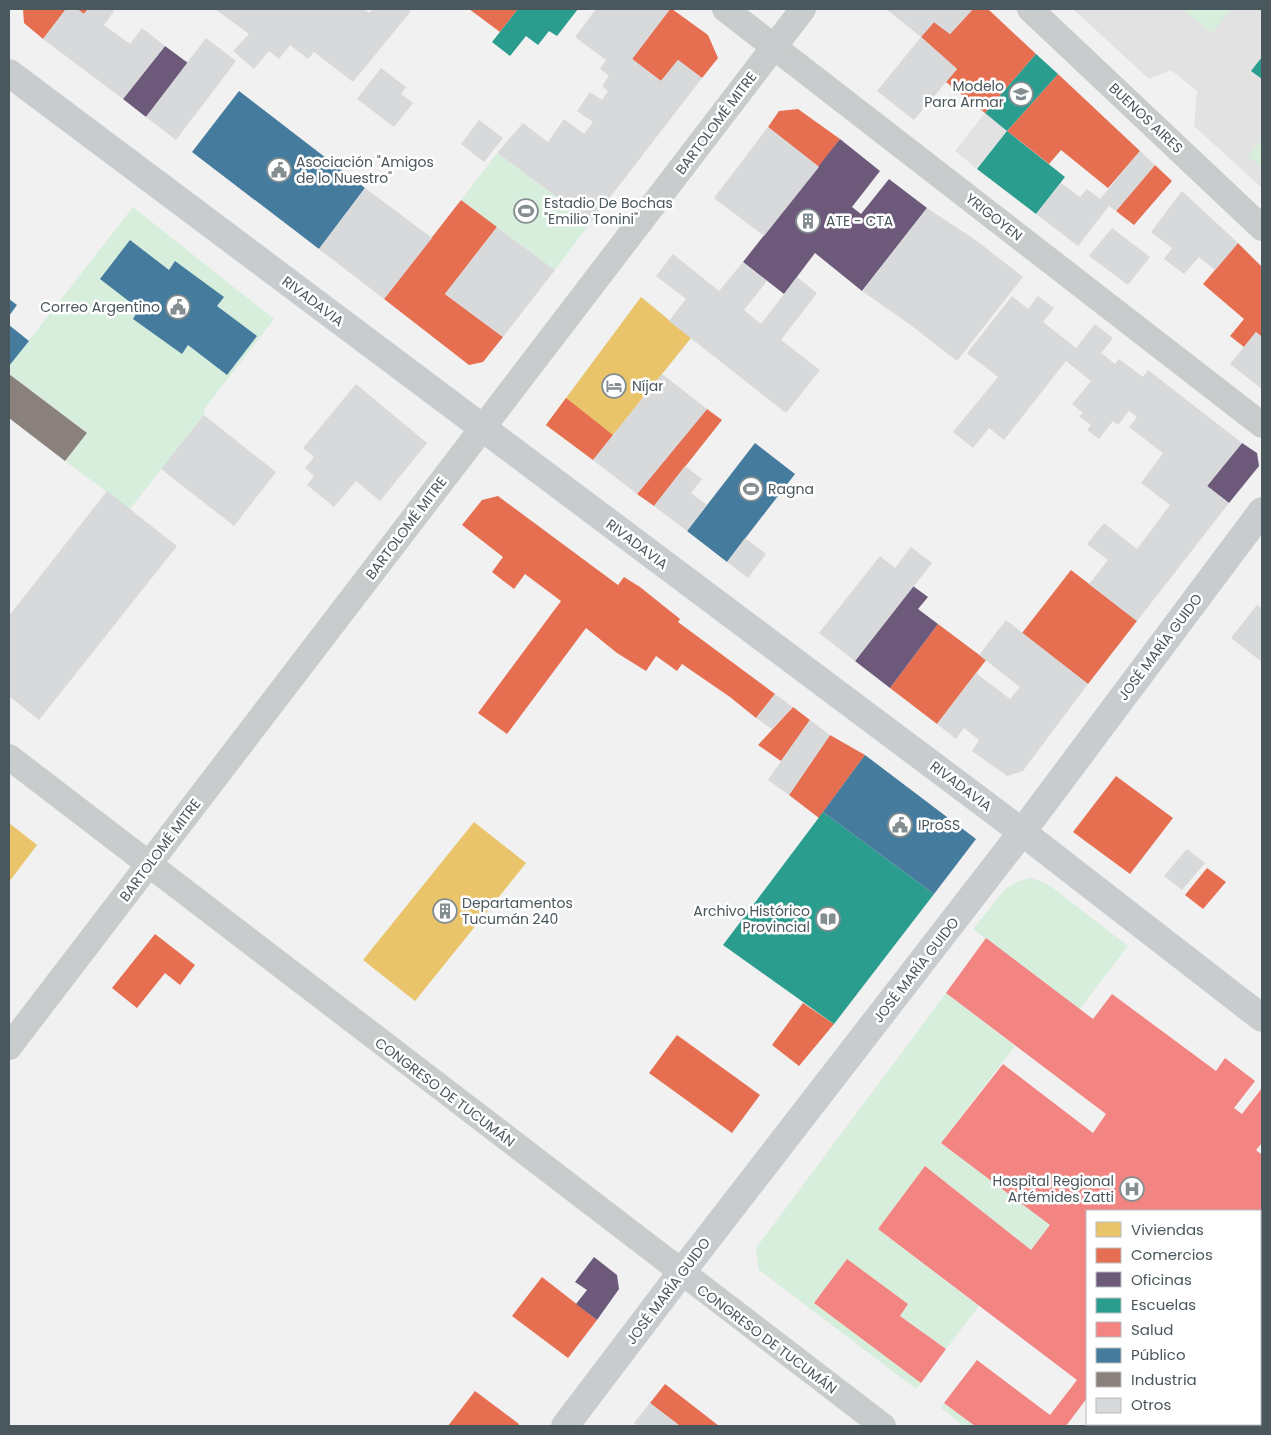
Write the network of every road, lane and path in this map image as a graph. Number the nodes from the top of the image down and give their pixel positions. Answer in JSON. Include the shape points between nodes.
{"nodes":[{"id":1,"x":725,"y":9,"type":"edge"},
{"id":2,"x":803,"y":9,"type":"edge"},
{"id":3,"x":1030,"y":9,"type":"edge"},
{"id":4,"x":774,"y":46,"type":"junction"},
{"id":5,"x":9,"y":73,"type":"edge"},
{"id":6,"x":1262,"y":228,"type":"edge"},
{"id":7,"x":1262,"y":425,"type":"edge"},
{"id":8,"x":482,"y":428,"type":"junction"},
{"id":9,"x":1262,"y":511,"type":"edge"},
{"id":10,"x":9,"y":758,"type":"edge"},
{"id":11,"x":1022,"y":832,"type":"junction"},
{"id":12,"x":148,"y":865,"type":"junction"},
{"id":13,"x":1262,"y":1018,"type":"edge"},
{"id":14,"x":9,"y":1047,"type":"edge"},
{"id":15,"x":681,"y":1273,"type":"junction"},
{"id":16,"x":565,"y":1426,"type":"edge"},
{"id":17,"x":883,"y":1426,"type":"edge"}],
"edges":[{"from":1,"to":4,"type":"street","name":"YRIGOYEN"},
{"from":2,"to":4,"type":"street","name":"BARTOLOMÉ MITRE"},
{"from":3,"to":6,"type":"street","name":"BUENOS AIRES"},
{"from":4,"to":7,"type":"street","name":"YRIGOYEN"},
{"from":4,"to":8,"type":"street","name":"BARTOLOMÉ MITRE"},
{"from":5,"to":8,"type":"main road","name":"RIVADAVIA"},
{"from":8,"to":11,"type":"main road","name":"RIVADAVIA"},
{"from":8,"to":12,"type":"street","name":"BARTOLOMÉ MITRE"},
{"from":9,"to":11,"type":"main road","name":"JOSÉ MARÍA GUIDO"},
{"from":10,"to":12,"type":"street","name":"CONGRESO DE TUCUMÁN"},
{"from":11,"to":13,"type":"main road","name":"RIVADAVIA"},
{"from":11,"to":15,"type":"main road","name":"JOSÉ MARÍA GUIDO"},
{"from":12,"to":14,"type":"street","name":"BARTOLOMÉ MITRE"},
{"from":12,"to":15,"type":"street","name":"CONGRESO DE TUCUMÁN"},
{"from":15,"to":16,"type":"main road","name":"JOSÉ MARÍA GUIDO"},
{"from":15,"to":17,"type":"street","name":"CONGRESO DE TUCUMÁN"}]}
